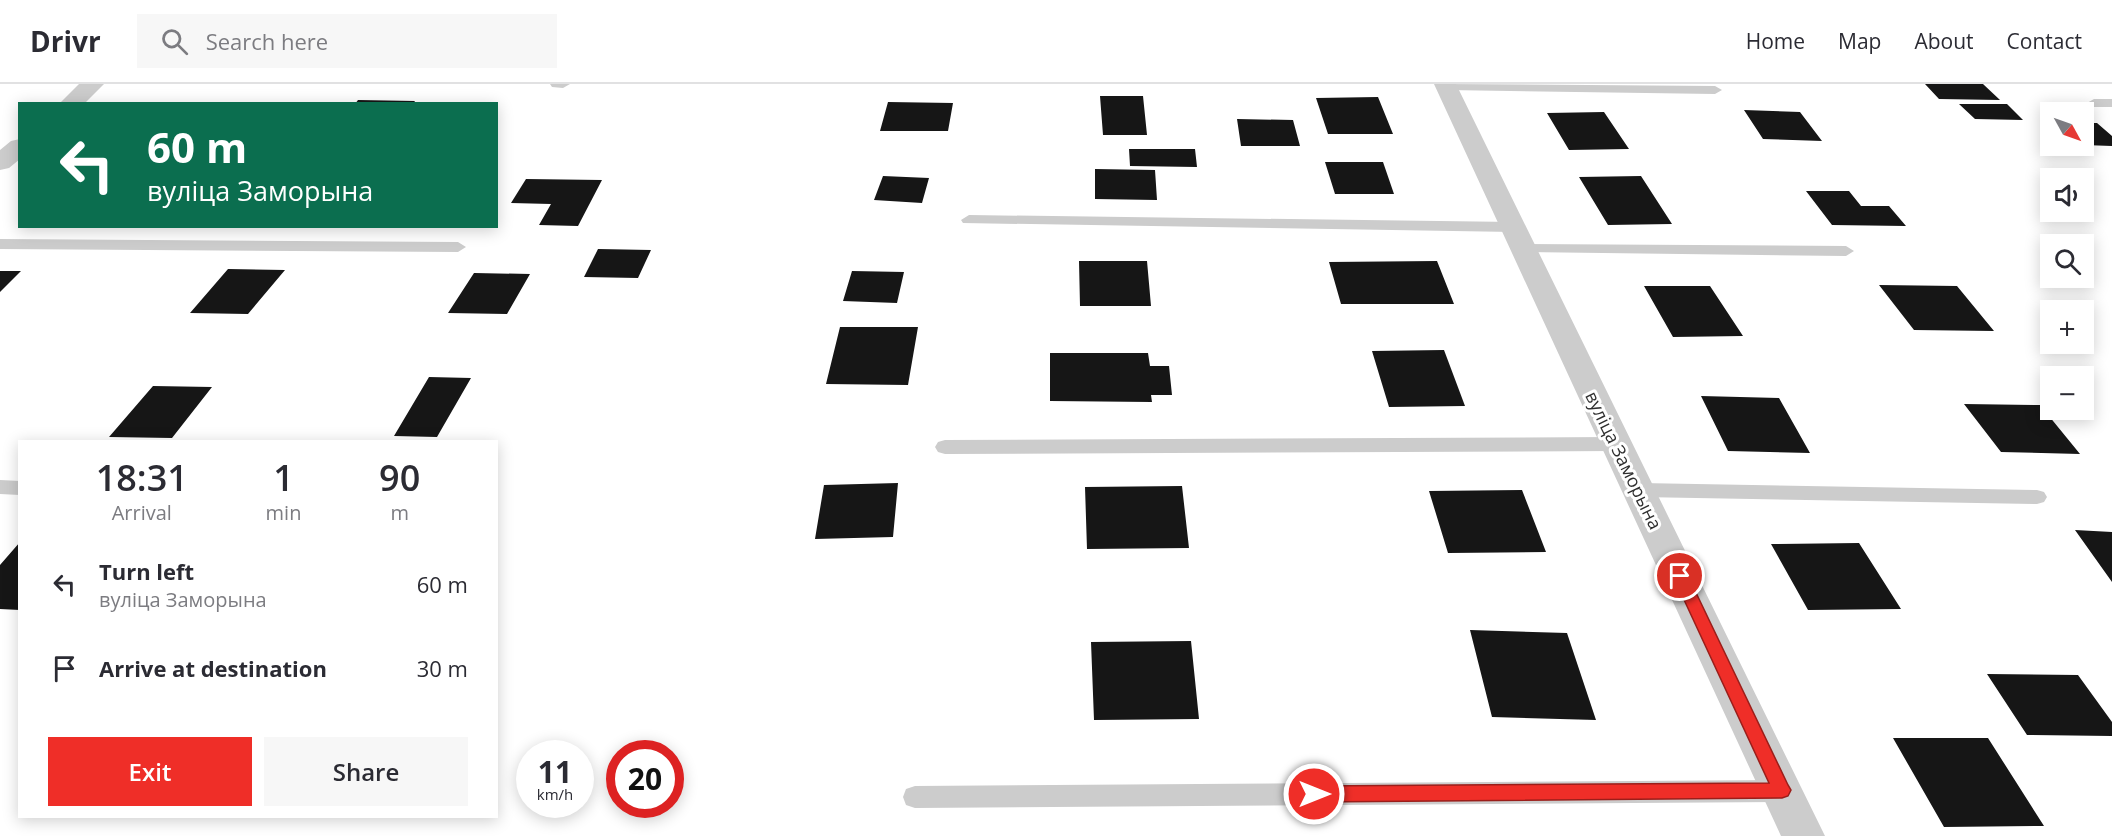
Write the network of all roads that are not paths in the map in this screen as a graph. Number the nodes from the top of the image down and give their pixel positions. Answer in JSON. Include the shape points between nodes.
{"nodes":[{"id":1,"x":93,"y":84,"type":"edge"},
{"id":2,"x":557,"y":84,"type":"edge"},
{"id":3,"x":563,"y":84,"type":"edge"},
{"id":4,"x":1446,"y":85,"type":"edge"},
{"id":5,"x":1715,"y":90,"type":"dead end"},
{"id":6,"x":72,"y":102,"type":"edge"},
{"id":7,"x":2094,"y":103,"type":"dead end"},
{"id":8,"x":2112,"y":103,"type":"edge"},
{"id":9,"x":18,"y":148,"type":"edge"},
{"id":10,"x":0,"y":163,"type":"edge"},
{"id":11,"x":969,"y":220,"type":"dead end"},
{"id":12,"x":1519,"y":238,"type":"junction"},
{"id":13,"x":0,"y":244,"type":"edge"},
{"id":14,"x":458,"y":247,"type":"dead end"},
{"id":15,"x":1846,"y":251,"type":"dead end"},
{"id":16,"x":1615,"y":444,"type":"junction"},
{"id":17,"x":945,"y":447,"type":"dead end"},
{"id":18,"x":0,"y":487,"type":"edge"},
{"id":19,"x":18,"y":488,"type":"edge"},
{"id":20,"x":1640,"y":490,"type":"junction"},
{"id":21,"x":2037,"y":497,"type":"dead end"},
{"id":22,"x":1782,"y":790,"type":"junction"},
{"id":23,"x":915,"y":797,"type":"dead end"},
{"id":24,"x":1803,"y":836,"type":"edge"}],
"edges":[{"from":1,"to":6,"type":"street"},
{"from":2,"to":3,"type":"lane"},
{"from":4,"to":5,"type":"lane"},
{"from":4,"to":12,"type":"street","name":"вуліца Заморына"},
{"from":7,"to":8,"type":"lane"},
{"from":9,"to":10,"type":"street"},
{"from":11,"to":12,"type":"lane"},
{"from":12,"to":15,"type":"lane"},
{"from":12,"to":16,"type":"street","name":"вуліца Заморына"},
{"from":13,"to":14,"type":"lane"},
{"from":16,"to":17,"type":"lane"},
{"from":16,"to":20,"type":"street","name":"вуліца Заморына"},
{"from":18,"to":19,"type":"lane"},
{"from":20,"to":21,"type":"lane"},
{"from":20,"to":22,"type":"street","name":"вуліца Заморына"},
{"from":22,"to":23,"type":"lane"},
{"from":22,"to":24,"type":"street","name":"вуліца Заморына"}]}
